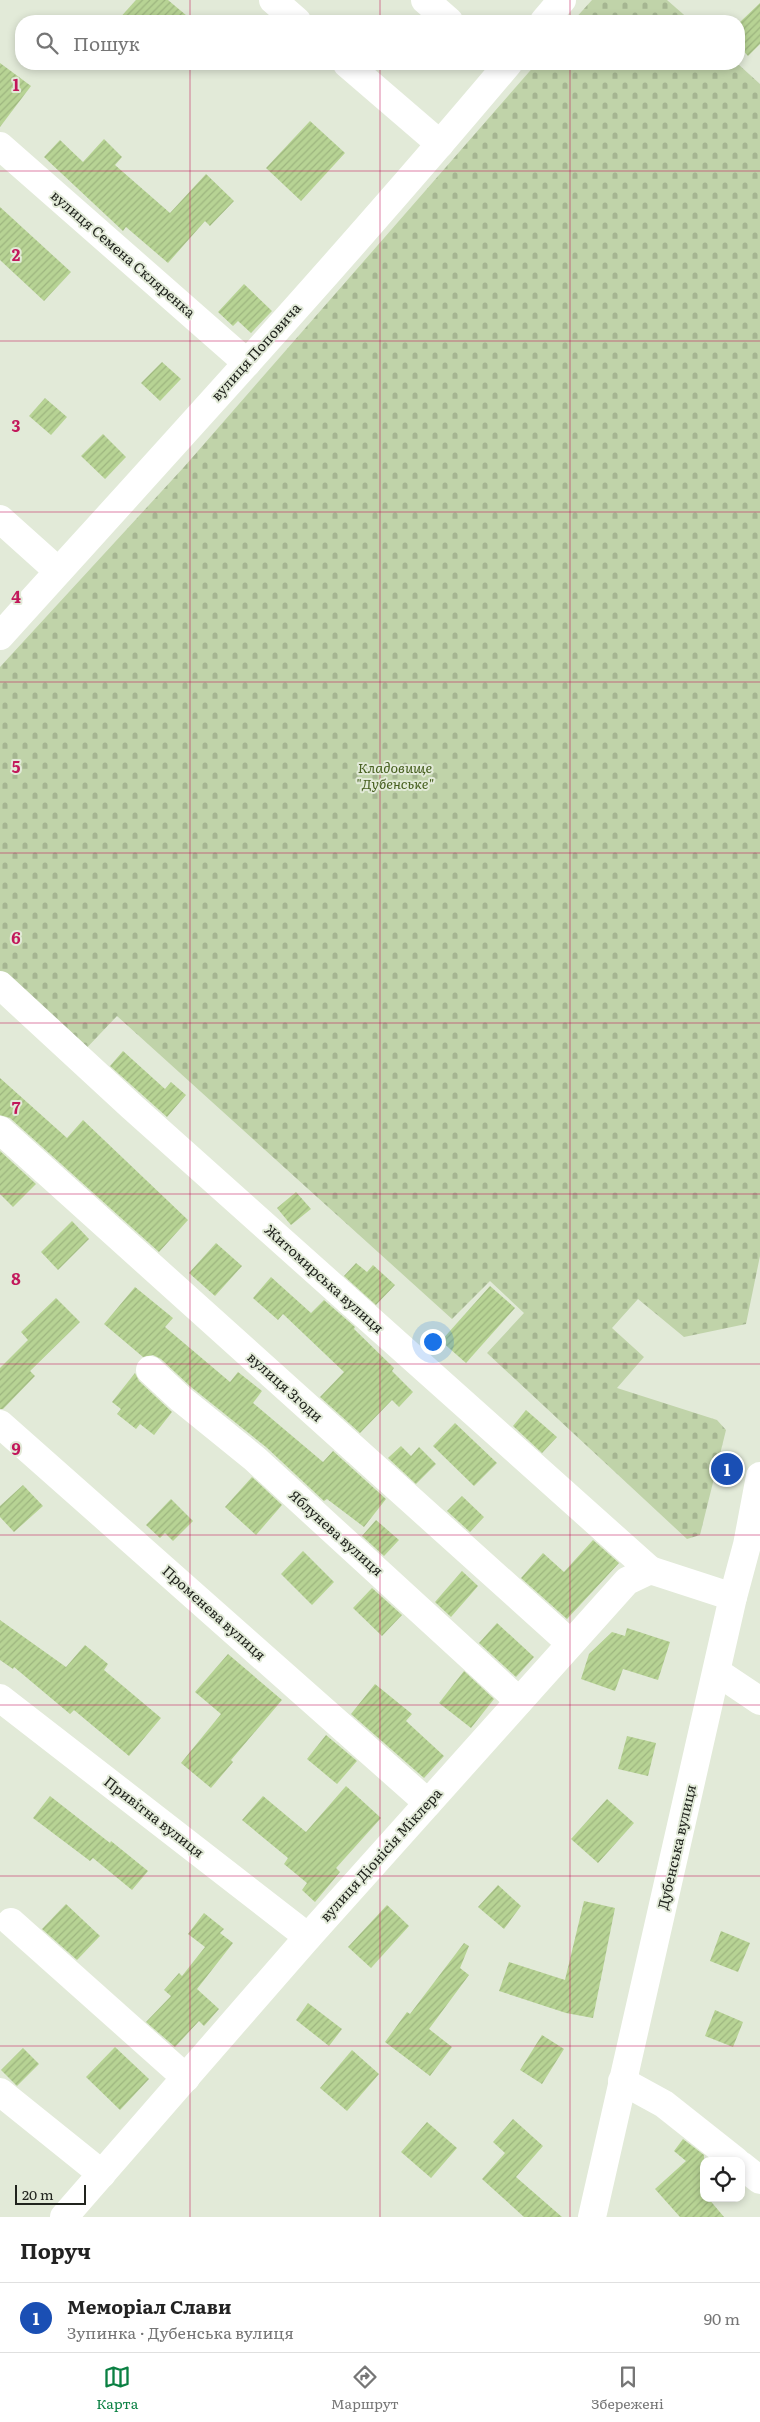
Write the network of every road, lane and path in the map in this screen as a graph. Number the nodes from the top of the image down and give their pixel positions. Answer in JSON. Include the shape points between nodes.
{"nodes":[{"id":1,"x":273,"y":0,"type":"edge"},
{"id":2,"x":425,"y":0,"type":"edge"},
{"id":3,"x":562,"y":0,"type":"edge"},
{"id":4,"x":291,"y":15,"type":"edge"},
{"id":5,"x":442,"y":15,"type":"edge"},
{"id":6,"x":549,"y":15,"type":"edge"},
{"id":7,"x":354,"y":70,"type":"edge"},
{"id":8,"x":500,"y":70,"type":"edge"},
{"id":9,"x":440,"y":144,"type":"junction"},
{"id":10,"x":0,"y":146,"type":"edge"},
{"id":11,"x":247,"y":363,"type":"junction"},
{"id":12,"x":0,"y":519,"type":"edge"},
{"id":13,"x":58,"y":571,"type":"junction"},
{"id":14,"x":0,"y":636,"type":"edge"},
{"id":15,"x":0,"y":985,"type":"edge"},
{"id":16,"x":0,"y":1130,"type":"edge"},
{"id":17,"x":150,"y":1370,"type":"dead end"},
{"id":18,"x":0,"y":1424,"type":"edge"},
{"id":19,"x":760,"y":1476,"type":"edge"},
{"id":20,"x":754,"y":1547,"type":"edge"},
{"id":21,"x":650,"y":1570,"type":"junction"},
{"id":22,"x":733,"y":1597,"type":"junction"},
{"id":23,"x":570,"y":1643,"type":"junction"},
{"id":24,"x":717,"y":1672,"type":"junction"},
{"id":25,"x":0,"y":1698,"type":"edge"},
{"id":26,"x":519,"y":1701,"type":"junction"},
{"id":27,"x":760,"y":1701,"type":"edge"},
{"id":28,"x":428,"y":1803,"type":"junction"},
{"id":29,"x":11,"y":1922,"type":"dead end"},
{"id":30,"x":308,"y":1937,"type":"junction"},
{"id":31,"x":186,"y":2078,"type":"junction"},
{"id":32,"x":622,"y":2081,"type":"junction"},
{"id":33,"x":0,"y":2092,"type":"edge"},
{"id":34,"x":731,"y":2157,"type":"edge"},
{"id":35,"x":745,"y":2168,"type":"edge"},
{"id":36,"x":102,"y":2174,"type":"junction"},
{"id":37,"x":760,"y":2180,"type":"edge"},
{"id":38,"x":64,"y":2217,"type":"edge"},
{"id":39,"x":592,"y":2217,"type":"edge"}],
"edges":[{"from":1,"to":4,"type":"street"},
{"from":2,"to":5,"type":"street"},
{"from":3,"to":6,"type":"street"},
{"from":7,"to":9,"type":"street"},
{"from":8,"to":9,"type":"street","name":"вулиця Поповича"},
{"from":9,"to":11,"type":"street","name":"вулиця Поповича"},
{"from":10,"to":11,"type":"street","name":"вулиця Семена Скляренка"},
{"from":11,"to":13,"type":"street","name":"вулиця Поповича"},
{"from":12,"to":13,"type":"street"},
{"from":13,"to":14,"type":"street","name":"вулиця Поповича"},
{"from":15,"to":21,"type":"street","name":"Житомирська вулиця"},
{"from":16,"to":23,"type":"street","name":"вулиця Згоди"},
{"from":17,"to":26,"type":"street","name":"Яблунева вулиця","via":[[255,1459]]},
{"from":18,"to":28,"type":"street","name":"Променева вулиця"},
{"from":19,"to":20,"type":"street","name":"Дубенська вулиця"},
{"from":20,"to":22,"type":"street","name":"Дубенська вулиця"},
{"from":21,"to":22,"type":"street"},
{"from":21,"to":23,"type":"street","name":"вулиця Діонісія Міклера","via":[[627,1581]]},
{"from":22,"to":24,"type":"street","name":"Дубенська вулиця"},
{"from":23,"to":26,"type":"street","name":"вулиця Діонісія Міклера"},
{"from":24,"to":27,"type":"street"},
{"from":24,"to":32,"type":"street","name":"Дубенська вулиця"},
{"from":25,"to":30,"type":"street","name":"Привітна вулиця"},
{"from":26,"to":28,"type":"street","name":"вулиця Діонісія Міклера"},
{"from":28,"to":30,"type":"street","name":"вулиця Діонісія Міклера"},
{"from":29,"to":31,"type":"street"},
{"from":30,"to":31,"type":"street","name":"вулиця Діонісія Міклера"},
{"from":31,"to":36,"type":"street","name":"вулиця Діонісія Міклера"},
{"from":32,"to":34,"type":"street","via":[[664,2104]]},
{"from":32,"to":39,"type":"street","name":"Дубенська вулиця"},
{"from":33,"to":36,"type":"street"},
{"from":35,"to":37,"type":"street"},
{"from":36,"to":38,"type":"street","name":"вулиця Діонісія Міклера"}]}
